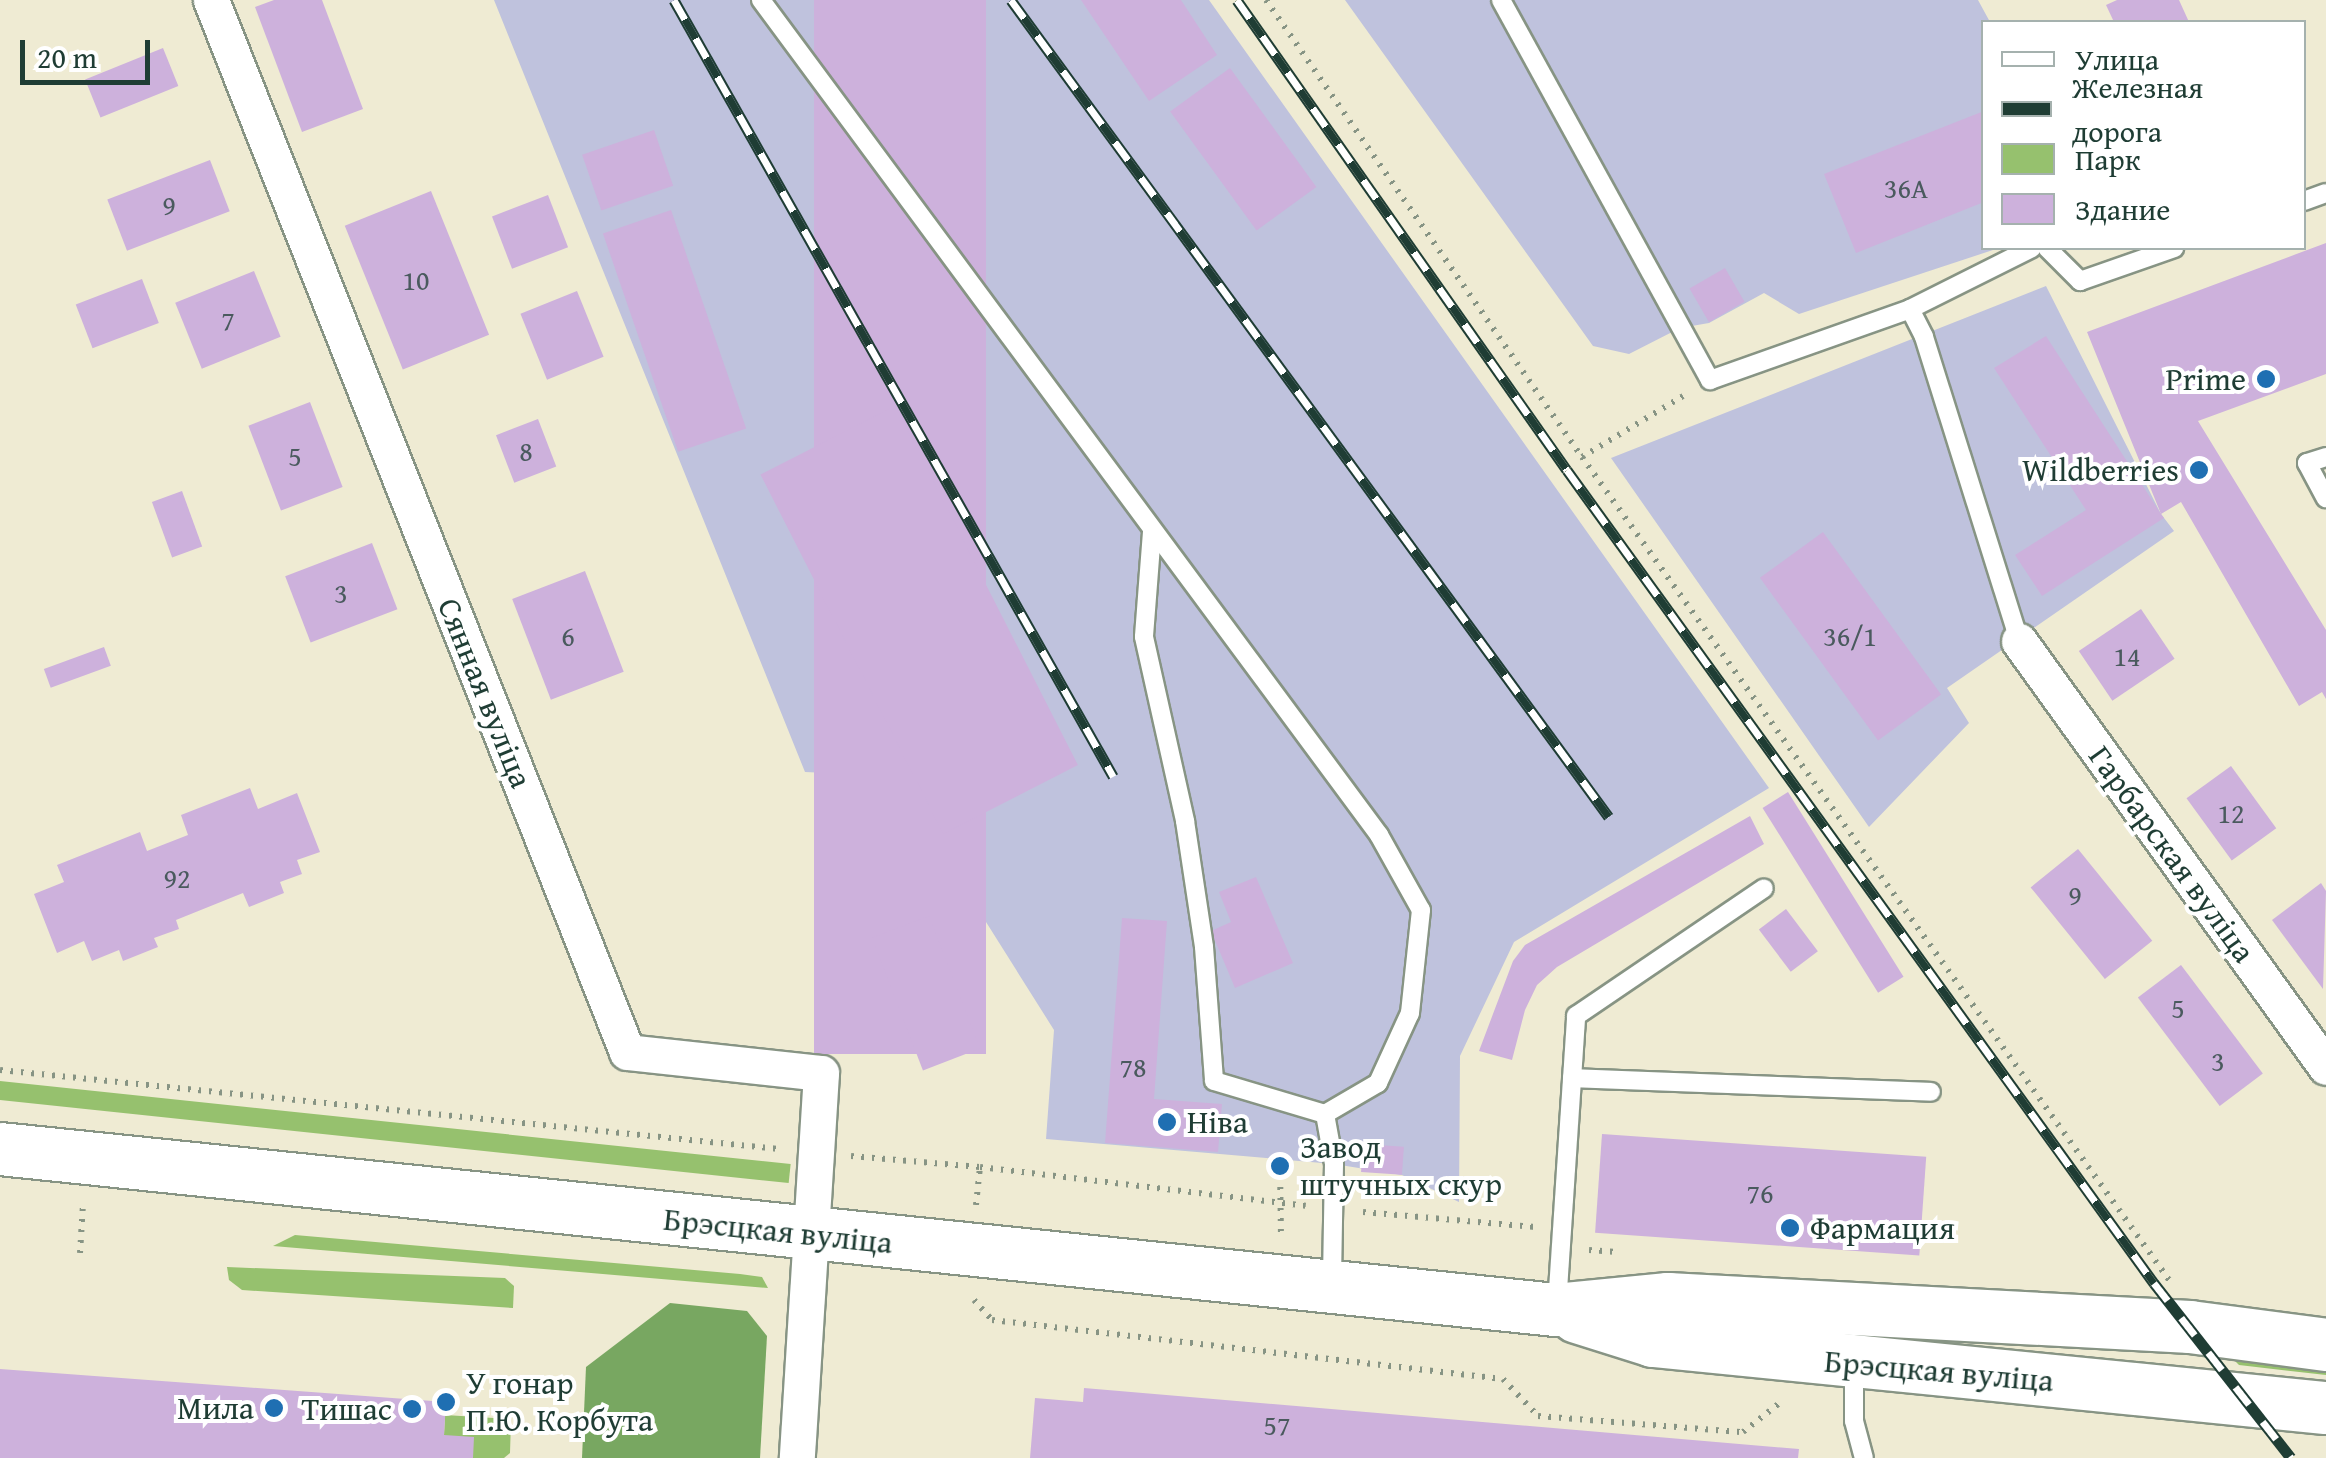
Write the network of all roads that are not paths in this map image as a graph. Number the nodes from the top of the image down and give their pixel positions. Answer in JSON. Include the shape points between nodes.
{"nodes":[{"id":1,"x":211,"y":0,"type":"edge"},
{"id":2,"x":762,"y":0,"type":"edge"},
{"id":3,"x":1501,"y":0,"type":"edge"},
{"id":4,"x":2028,"y":250,"type":"edge"},
{"id":5,"x":2049,"y":250,"type":"edge"},
{"id":6,"x":2168,"y":250,"type":"edge"},
{"id":7,"x":1910,"y":309,"type":"junction"},
{"id":8,"x":2326,"y":457,"type":"edge"},
{"id":9,"x":2326,"y":498,"type":"edge"},
{"id":10,"x":1152,"y":532,"type":"junction"},
{"id":11,"x":2019,"y":641,"type":"joint"},
{"id":12,"x":1764,"y":888,"type":"dead end"},
{"id":13,"x":2326,"y":1066,"type":"edge"},
{"id":14,"x":1572,"y":1078,"type":"junction"},
{"id":15,"x":1931,"y":1092,"type":"dead end"},
{"id":16,"x":1325,"y":1114,"type":"junction"},
{"id":17,"x":0,"y":1149,"type":"edge"},
{"id":18,"x":813,"y":1235,"type":"junction"},
{"id":19,"x":1332,"y":1288,"type":"junction"},
{"id":20,"x":1556,"y":1310,"type":"junction"},
{"id":21,"x":2326,"y":1345,"type":"edge"},
{"id":22,"x":1854,"y":1364,"type":"junction"},
{"id":23,"x":2326,"y":1408,"type":"edge"},
{"id":24,"x":797,"y":1458,"type":"edge"},
{"id":25,"x":1864,"y":1458,"type":"edge"}],
"edges":[{"from":1,"to":18,"type":"street","name":"Сянная вуліца","via":[[627,1052],[821,1073]]},
{"from":2,"to":10,"type":"lane"},
{"from":3,"to":7,"type":"lane","via":[[1710,380]]},
{"from":4,"to":7,"type":"lane"},
{"from":5,"to":6,"type":"lane","via":[[2080,281]]},
{"from":7,"to":11,"type":"lane"},
{"from":8,"to":9,"type":"lane","via":[[2307,462]]},
{"from":10,"to":16,"type":"lane","via":[[1144,636],[1185,821],[1214,1080]]},
{"from":10,"to":16,"type":"lane","via":[[1379,834],[1421,910],[1410,1013],[1378,1083]]},
{"from":11,"to":13,"type":"street","name":"Гарбарская вуліца"},
{"from":12,"to":14,"type":"lane","via":[[1576,1016]]},
{"from":14,"to":15,"type":"lane"},
{"from":14,"to":20,"type":"lane"},
{"from":16,"to":19,"type":"lane","via":[[1334,1164]]},
{"from":17,"to":18,"type":"main road","name":"Брэсцкая вуліца"},
{"from":18,"to":19,"type":"main road","name":"Брэсцкая вуліца"},
{"from":18,"to":24,"type":"street","name":"Сянная вуліца"},
{"from":19,"to":20,"type":"main road","name":"Брэсцкая вуліца"},
{"from":20,"to":21,"type":"main road","name":"Брэсцкая вуліца","via":[[1668,1298],[2190,1327]]},
{"from":20,"to":22,"type":"main road","name":"Брэсцкая вуліца","via":[[1653,1341]]},
{"from":22,"to":23,"type":"main road","name":"Брэсцкая вуліца"},
{"from":22,"to":25,"type":"lane","via":[[1854,1421]]}]}
